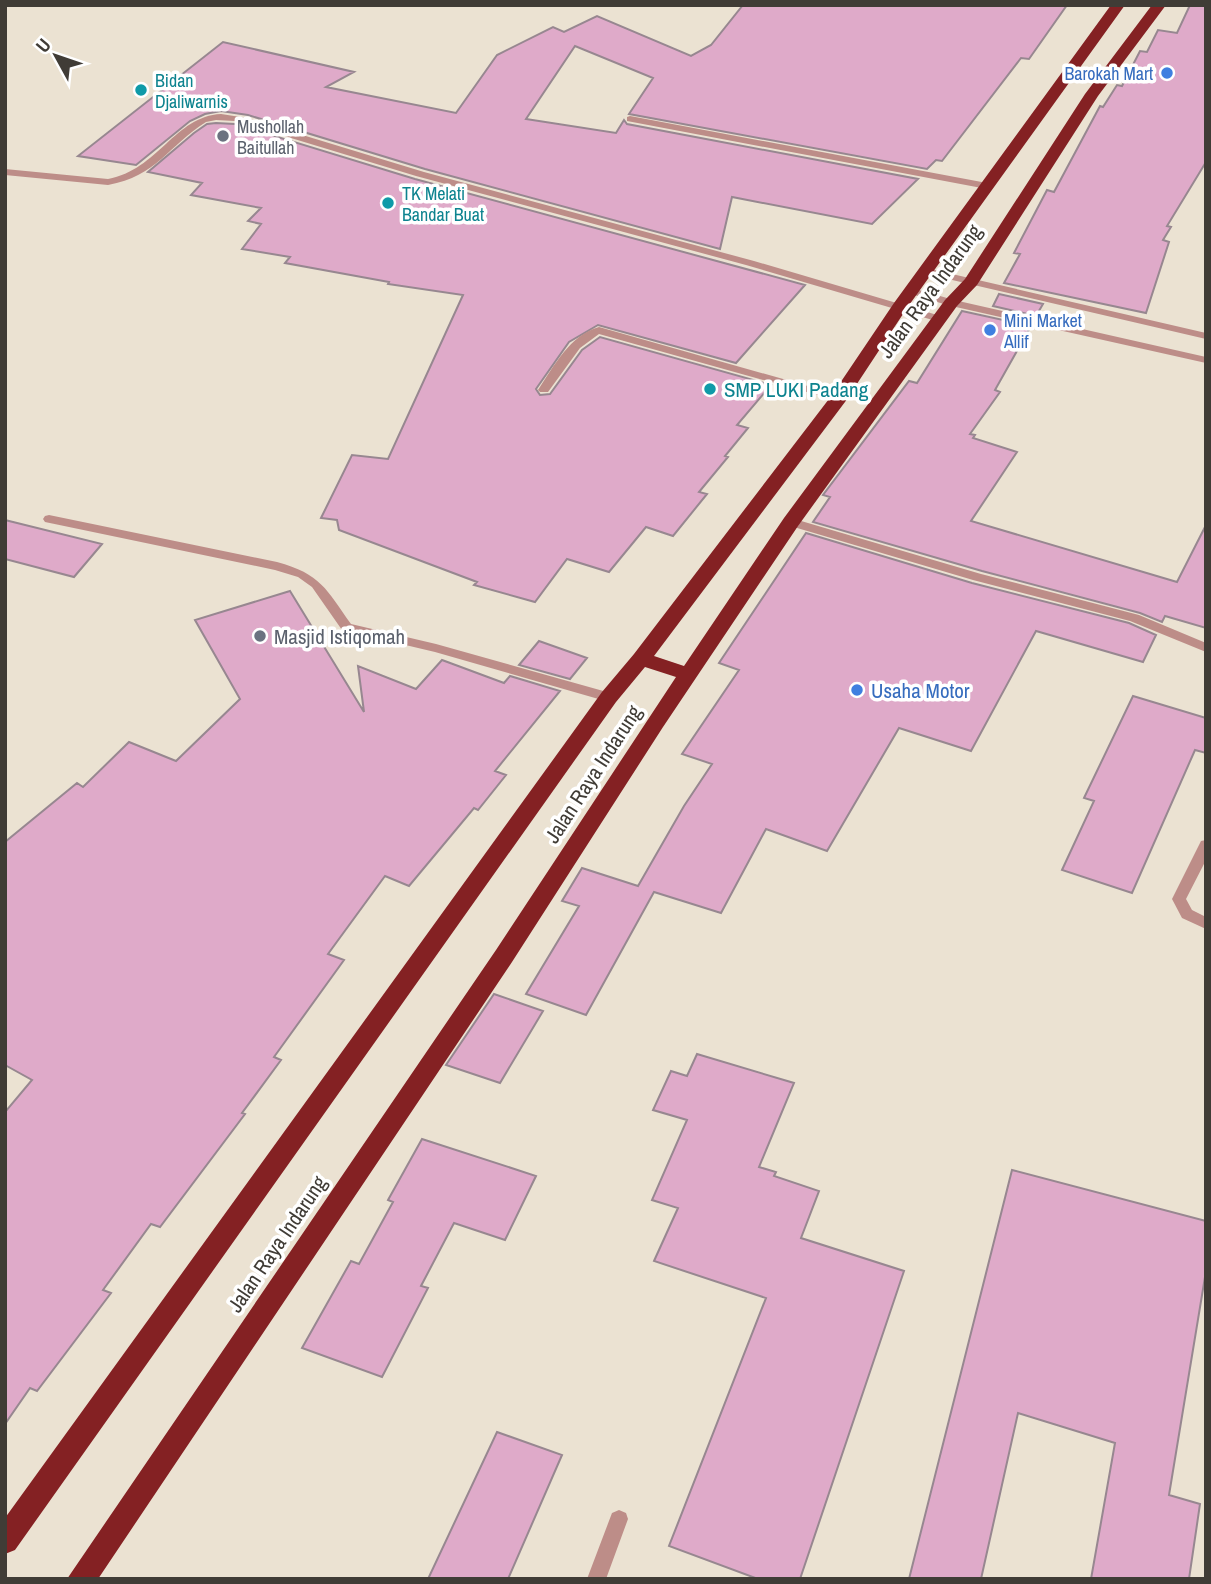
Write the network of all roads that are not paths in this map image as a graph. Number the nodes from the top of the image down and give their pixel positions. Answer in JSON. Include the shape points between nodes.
{"nodes":[{"id":1,"x":1143,"y":7,"type":"edge"},
{"id":2,"x":630,"y":119,"type":"dead end"},
{"id":3,"x":5,"y":172,"type":"edge"},
{"id":4,"x":987,"y":186,"type":"junction"},
{"id":5,"x":926,"y":271,"type":"junction"},
{"id":6,"x":971,"y":282,"type":"junction"},
{"id":7,"x":906,"y":299,"type":"junction"},
{"id":8,"x":946,"y":311,"type":"junction"},
{"id":9,"x":1206,"y":336,"type":"edge"},
{"id":10,"x":1206,"y":360,"type":"edge"},
{"id":11,"x":544,"y":390,"type":"dead end"},
{"id":12,"x":839,"y":398,"type":"junction"},
{"id":13,"x":49,"y":519,"type":"dead end"},
{"id":14,"x":791,"y":522,"type":"junction"},
{"id":15,"x":1206,"y":648,"type":"edge"},
{"id":16,"x":641,"y":659,"type":"junction"},
{"id":17,"x":690,"y":675,"type":"junction"},
{"id":18,"x":609,"y":698,"type":"junction"},
{"id":19,"x":1206,"y":845,"type":"edge"},
{"id":20,"x":1206,"y":924,"type":"edge"},
{"id":21,"x":620,"y":1519,"type":"dead end"},
{"id":22,"x":5,"y":1541,"type":"edge"},
{"id":23,"x":81,"y":1579,"type":"edge"},
{"id":24,"x":596,"y":1579,"type":"edge"}],
"edges":[{"from":1,"to":4,"type":"highway","name":"Jalan Raya Indarung"},
{"from":1,"to":6,"type":"highway","name":"Jalan Raya Indarung"},
{"from":2,"to":4,"type":"street"},
{"from":3,"to":7,"type":"street","via":[[122,180],[143,172],[205,120],[236,119],[750,263]]},
{"from":4,"to":5,"type":"highway","name":"Jalan Raya Indarung"},
{"from":5,"to":6,"type":"street"},
{"from":5,"to":7,"type":"highway","name":"Jalan Raya Indarung"},
{"from":6,"to":8,"type":"highway","name":"Jalan Raya Indarung"},
{"from":6,"to":9,"type":"street"},
{"from":7,"to":8,"type":"street"},
{"from":7,"to":8,"type":"street"},
{"from":7,"to":12,"type":"highway","name":"Jalan Raya Indarung"},
{"from":8,"to":10,"type":"street"},
{"from":8,"to":14,"type":"highway","name":"Jalan Raya Indarung"},
{"from":11,"to":12,"type":"street","via":[[587,334],[599,330]]},
{"from":12,"to":16,"type":"highway","name":"Jalan Raya Indarung"},
{"from":13,"to":18,"type":"street","via":[[277,566],[316,584],[347,627]]},
{"from":14,"to":15,"type":"street","via":[[1134,618]]},
{"from":14,"to":17,"type":"highway","name":"Jalan Raya Indarung"},
{"from":16,"to":17,"type":"highway"},
{"from":16,"to":18,"type":"highway","name":"Jalan Raya Indarung"},
{"from":17,"to":23,"type":"highway","name":"Jalan Raya Indarung"},
{"from":18,"to":22,"type":"highway","name":"Jalan Raya Indarung"},
{"from":19,"to":20,"type":"street","via":[[1179,899],[1187,914]]},
{"from":21,"to":24,"type":"street"}]}
